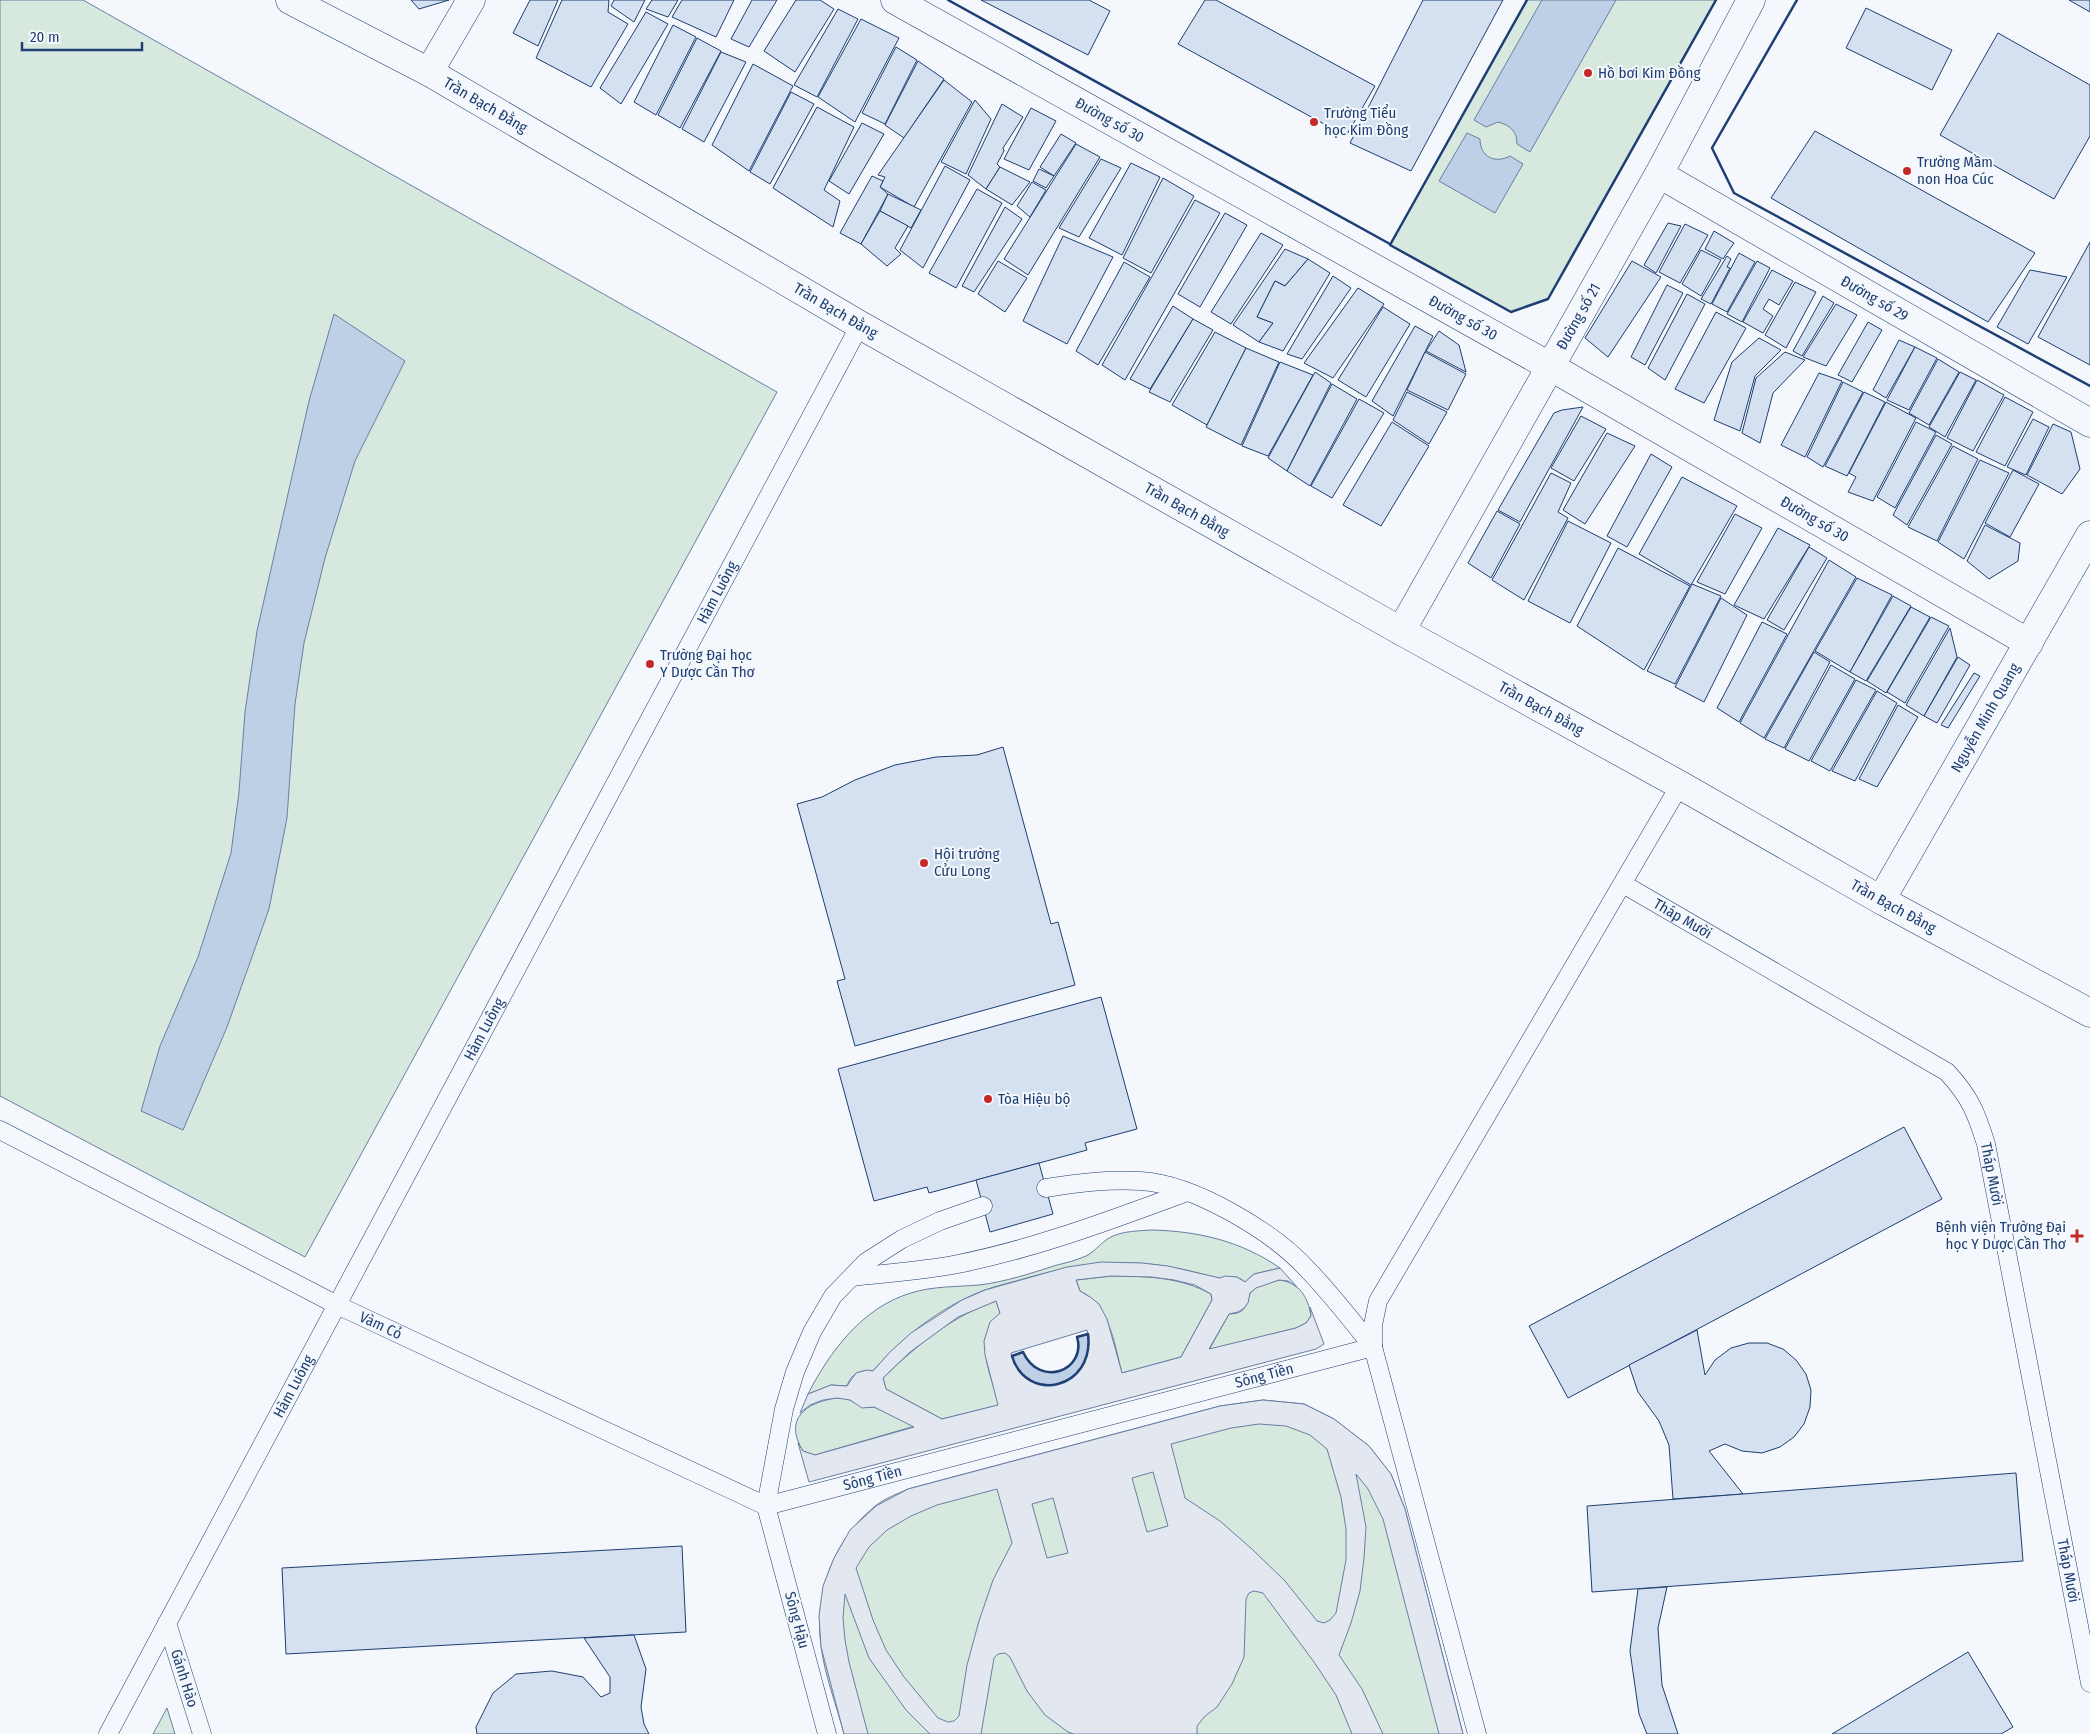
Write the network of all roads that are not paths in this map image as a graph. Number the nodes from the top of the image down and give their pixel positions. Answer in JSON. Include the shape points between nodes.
{"nodes":[{"id":1,"x":290,"y":0,"type":"edge"},
{"id":2,"x":471,"y":0,"type":"edge"},
{"id":3,"x":896,"y":0,"type":"edge"},
{"id":4,"x":1751,"y":0,"type":"edge"},
{"id":5,"x":429,"y":72,"type":"junction"},
{"id":6,"x":1659,"y":174,"type":"junction"},
{"id":7,"x":860,"y":325,"type":"junction"},
{"id":8,"x":1550,"y":367,"type":"junction"},
{"id":9,"x":2090,"y":423,"type":"edge"},
{"id":10,"x":2090,"y":535,"type":"edge"},
{"id":11,"x":1401,"y":631,"type":"junction"},
{"id":12,"x":2029,"y":643,"type":"junction"},
{"id":13,"x":1680,"y":784,"type":"junction"},
{"id":14,"x":1624,"y":884,"type":"junction"},
{"id":15,"x":1881,"y":900,"type":"junction"},
{"id":16,"x":2090,"y":1013,"type":"edge"},
{"id":17,"x":0,"y":1130,"type":"edge"},
{"id":18,"x":1046,"y":1188,"type":"dead end"},
{"id":19,"x":1186,"y":1192,"type":"junction"},
{"id":20,"x":983,"y":1206,"type":"dead end"},
{"id":21,"x":852,"y":1277,"type":"junction"},
{"id":22,"x":336,"y":1305,"type":"junction"},
{"id":23,"x":1372,"y":1347,"type":"junction"},
{"id":24,"x":766,"y":1506,"type":"junction"},
{"id":25,"x":167,"y":1623,"type":"junction"},
{"id":26,"x":2090,"y":1683,"type":"edge"},
{"id":27,"x":108,"y":1734,"type":"edge"},
{"id":28,"x":202,"y":1734,"type":"edge"},
{"id":29,"x":827,"y":1734,"type":"edge"},
{"id":30,"x":1477,"y":1734,"type":"edge"}],
"edges":[{"from":1,"to":5,"type":"street","name":"Trần Bạch Đằng"},
{"from":2,"to":5,"type":"street"},
{"from":3,"to":8,"type":"street","name":"Đường số 30"},
{"from":4,"to":6,"type":"street","name":"Đường số 21"},
{"from":5,"to":7,"type":"street","name":"Trần Bạch Đằng"},
{"from":6,"to":8,"type":"street","name":"Đường số 21"},
{"from":6,"to":9,"type":"street","name":"Đường số 29"},
{"from":7,"to":11,"type":"street","name":"Trần Bạch Đằng"},
{"from":7,"to":22,"type":"lane","name":"Hàm Luông"},
{"from":8,"to":11,"type":"street","name":"Đường số 21"},
{"from":8,"to":12,"type":"street","name":"Đường số 30"},
{"from":10,"to":12,"type":"street","name":"Nguyễn Minh Quang"},
{"from":11,"to":13,"type":"street","name":"Trần Bạch Đằng"},
{"from":12,"to":15,"type":"street","name":"Nguyễn Minh Quang"},
{"from":13,"to":14,"type":"lane"},
{"from":13,"to":15,"type":"street","name":"Trần Bạch Đằng"},
{"from":14,"to":23,"type":"lane","via":[[1378,1301]]},
{"from":14,"to":26,"type":"lane","name":"Tháp Mười","via":[[1947,1072],[1964,1089],[1977,1114],[1986,1144]]},
{"from":15,"to":16,"type":"street","name":"Trần Bạch Đằng"},
{"from":17,"to":22,"type":"lane","name":"Vàm Cỏ"},
{"from":18,"to":19,"type":"lane","via":[[1097,1180],[1143,1181]]},
{"from":19,"to":21,"type":"lane","via":[[1084,1230],[1024,1248],[956,1264]]},
{"from":19,"to":23,"type":"lane","via":[[1228,1210],[1267,1234],[1308,1269]]},
{"from":20,"to":21,"type":"lane","via":[[902,1239],[866,1262]]},
{"from":21,"to":24,"type":"lane","via":[[833,1296],[812,1332],[795,1372],[784,1409]]},
{"from":22,"to":24,"type":"lane","name":"Vàm Cỏ"},
{"from":22,"to":25,"type":"lane","name":"Hàm Luông"},
{"from":23,"to":24,"type":"lane","name":"Sông Tiền"},
{"from":23,"to":30,"type":"lane"},
{"from":24,"to":29,"type":"lane","name":"Sông Hậu"},
{"from":25,"to":27,"type":"lane","name":"Hàm Luông"},
{"from":25,"to":28,"type":"lane","name":"Gánh Hào"}]}
